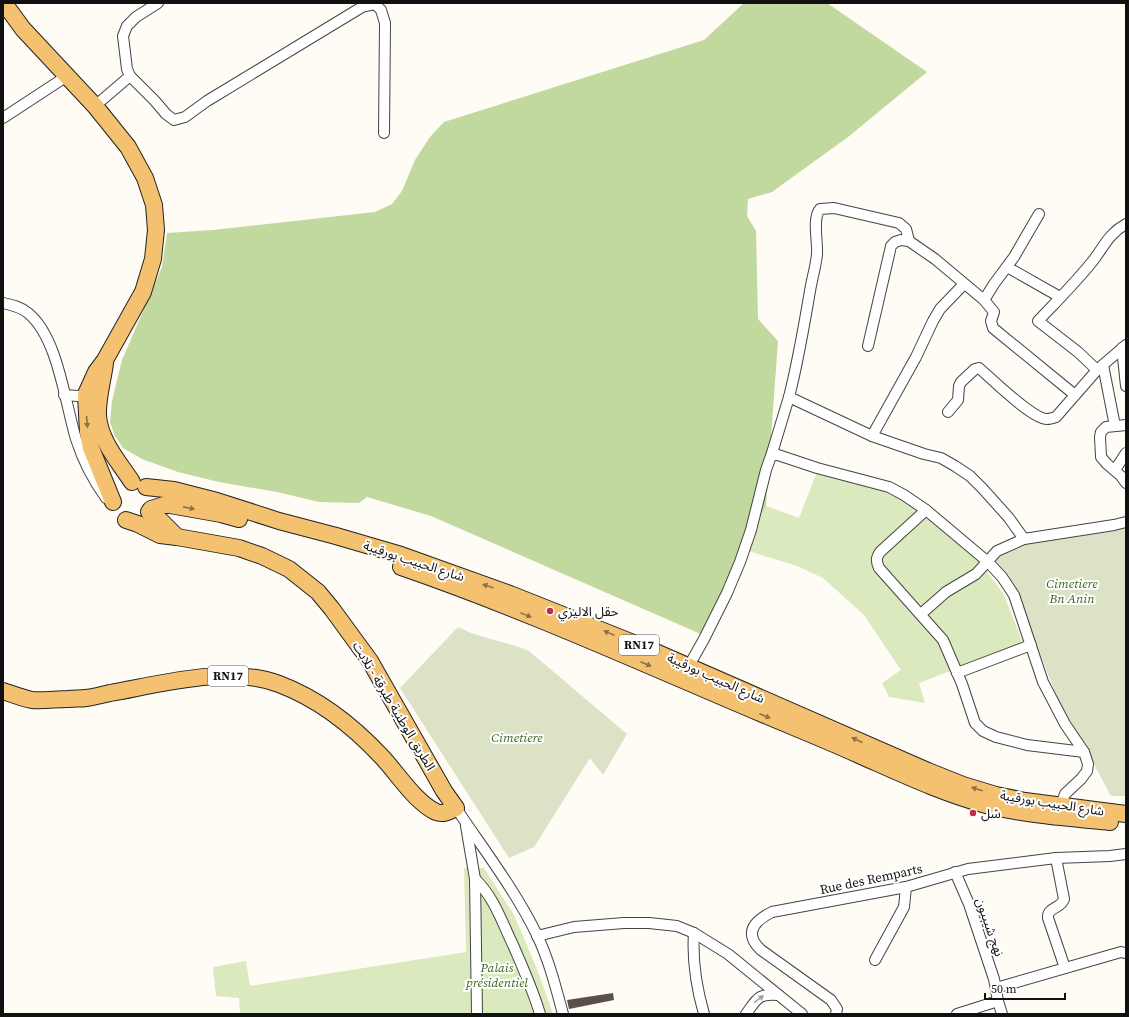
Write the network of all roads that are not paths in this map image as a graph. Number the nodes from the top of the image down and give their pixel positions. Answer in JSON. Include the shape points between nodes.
{"nodes":[{"id":1,"x":4,"y":3,"type":"edge"},
{"id":2,"x":158,"y":3,"type":"edge"},
{"id":3,"x":67,"y":76,"type":"junction"},
{"id":4,"x":130,"y":76,"type":"junction"},
{"id":5,"x":96,"y":106,"type":"junction"},
{"id":6,"x":3,"y":118,"type":"edge"},
{"id":7,"x":384,"y":133,"type":"dead end"},
{"id":8,"x":1039,"y":214,"type":"dead end"},
{"id":9,"x":1126,"y":224,"type":"edge"},
{"id":10,"x":910,"y":241,"type":"junction"},
{"id":11,"x":1007,"y":267,"type":"junction"},
{"id":12,"x":964,"y":284,"type":"junction"},
{"id":13,"x":1060,"y":297,"type":"junction"},
{"id":14,"x":984,"y":300,"type":"junction"},
{"id":15,"x":3,"y":303,"type":"edge"},
{"id":16,"x":868,"y":346,"type":"dead end"},
{"id":17,"x":1124,"y":347,"type":"edge"},
{"id":18,"x":105,"y":360,"type":"junction"},
{"id":19,"x":1100,"y":367,"type":"junction"},
{"id":20,"x":1126,"y":386,"type":"edge"},
{"id":21,"x":86,"y":394,"type":"junction"},
{"id":22,"x":64,"y":395,"type":"junction"},
{"id":23,"x":1075,"y":395,"type":"junction"},
{"id":24,"x":789,"y":396,"type":"junction"},
{"id":25,"x":948,"y":412,"type":"dead end"},
{"id":26,"x":1126,"y":425,"type":"edge"},
{"id":27,"x":1115,"y":426,"type":"junction"},
{"id":28,"x":872,"y":436,"type":"junction"},
{"id":29,"x":772,"y":453,"type":"junction"},
{"id":30,"x":1126,"y":453,"type":"edge"},
{"id":31,"x":1115,"y":470,"type":"junction"},
{"id":32,"x":1126,"y":483,"type":"edge"},
{"id":33,"x":139,"y":484,"type":"junction"},
{"id":34,"x":118,"y":510,"type":"junction"},
{"id":35,"x":926,"y":510,"type":"junction"},
{"id":36,"x":150,"y":511,"type":"junction"},
{"id":37,"x":1126,"y":522,"type":"edge"},
{"id":38,"x":178,"y":536,"type":"junction"},
{"id":39,"x":1024,"y":539,"type":"junction"},
{"id":40,"x":988,"y":562,"type":"junction"},
{"id":41,"x":920,"y":614,"type":"junction"},
{"id":42,"x":1031,"y":645,"type":"junction"},
{"id":43,"x":685,"y":673,"type":"junction"},
{"id":44,"x":957,"y":673,"type":"junction"},
{"id":45,"x":3,"y":691,"type":"edge"},
{"id":46,"x":1084,"y":752,"type":"junction"},
{"id":47,"x":444,"y":790,"type":"junction"},
{"id":48,"x":413,"y":794,"type":"junction"},
{"id":49,"x":456,"y":808,"type":"junction"},
{"id":50,"x":1058,"y":811,"type":"junction"},
{"id":51,"x":1126,"y":814,"type":"edge"},
{"id":52,"x":465,"y":822,"type":"junction"},
{"id":53,"x":1126,"y":823,"type":"edge"},
{"id":54,"x":1126,"y":854,"type":"edge"},
{"id":55,"x":1056,"y":858,"type":"junction"},
{"id":56,"x":955,"y":872,"type":"junction"},
{"id":57,"x":475,"y":879,"type":"junction"},
{"id":58,"x":906,"y":888,"type":"junction"},
{"id":59,"x":694,"y":933,"type":"junction"},
{"id":60,"x":537,"y":936,"type":"junction"},
{"id":61,"x":1126,"y":953,"type":"edge"},
{"id":62,"x":875,"y":960,"type":"dead end"},
{"id":63,"x":1065,"y":968,"type":"junction"},
{"id":64,"x":996,"y":988,"type":"junction"},
{"id":65,"x":778,"y":995,"type":"junction"},
{"id":66,"x":998,"y":1002,"type":"junction"},
{"id":67,"x":477,"y":1014,"type":"edge"},
{"id":68,"x":540,"y":1014,"type":"edge"},
{"id":69,"x":563,"y":1014,"type":"edge"},
{"id":70,"x":704,"y":1014,"type":"edge"},
{"id":71,"x":746,"y":1014,"type":"edge"},
{"id":72,"x":802,"y":1014,"type":"edge"},
{"id":73,"x":836,"y":1014,"type":"edge"},
{"id":74,"x":958,"y":1014,"type":"edge"},
{"id":75,"x":1002,"y":1014,"type":"edge"}],
"edges":[{"from":1,"to":3,"type":"main road","via":[[23,30]]},
{"from":2,"to":4,"type":"street","via":[[136,17],[127,26],[123,36]]},
{"from":3,"to":5,"type":"main road"},
{"from":3,"to":6,"type":"street"},
{"from":4,"to":5,"type":"street"},
{"from":4,"to":7,"type":"street","via":[[174,120],[185,117],[362,7],[374,4],[381,10],[385,23]]},
{"from":5,"to":18,"type":"main road","via":[[128,147],[145,178],[154,205],[156,230],[153,259],[144,292]]},
{"from":8,"to":11,"type":"street"},
{"from":9,"to":13,"type":"street","via":[[1116,229],[1092,263]]},
{"from":10,"to":12,"type":"street"},
{"from":10,"to":16,"type":"street","via":[[895,242],[891,246]]},
{"from":10,"to":24,"type":"street","via":[[906,229],[899,223],[834,208],[818,211],[815,267]]},
{"from":11,"to":13,"type":"street"},
{"from":11,"to":14,"type":"street"},
{"from":12,"to":14,"type":"street"},
{"from":12,"to":28,"type":"street","via":[[940,309]]},
{"from":13,"to":19,"type":"street","via":[[1038,321]]},
{"from":14,"to":23,"type":"street","via":[[994,312],[991,321],[993,328]]},
{"from":15,"to":22,"type":"street","via":[[21,308],[40,326],[50,343]]},
{"from":17,"to":19,"type":"street"},
{"from":17,"to":20,"type":"street"},
{"from":18,"to":21,"type":"main road","via":[[96,372]]},
{"from":18,"to":33,"type":"main road","via":[[98,416],[107,444]]},
{"from":19,"to":23,"type":"street"},
{"from":19,"to":27,"type":"street"},
{"from":21,"to":22,"type":"street"},
{"from":21,"to":34,"type":"main road","one_way":true,"via":[[91,448]]},
{"from":22,"to":34,"type":"street","via":[[86,466],[99,488]]},
{"from":23,"to":25,"type":"street","via":[[1056,417],[1046,420],[1016,401],[977,368],[961,382],[958,400]]},
{"from":24,"to":28,"type":"street"},
{"from":24,"to":29,"type":"street"},
{"from":26,"to":27,"type":"street"},
{"from":27,"to":31,"type":"street","via":[[1106,427],[1100,437],[1101,457]]},
{"from":28,"to":39,"type":"street","via":[[941,458],[965,473],[997,503]]},
{"from":29,"to":35,"type":"street","via":[[888,487]]},
{"from":29,"to":43,"type":"street","via":[[740,562],[720,607]]},
{"from":30,"to":31,"type":"street"},
{"from":31,"to":32,"type":"street"},
{"from":33,"to":34,"type":"main road","via":[[121,486],[116,490]]},
{"from":33,"to":36,"type":"main road","via":[[150,492]]},
{"from":43,"to":33,"type":"main road","name":"شارع الحبيب بورقيبة","number":"RN17","one_way":true,"via":[[651,650],[510,594],[401,556],[217,501]]},
{"from":34,"to":36,"type":"main road","number":"RN17","via":[[132,521],[145,517]]},
{"from":34,"to":38,"type":"main road","name":"الطريق الوطنية طبرقة - تلابت","via":[[160,535]]},
{"from":35,"to":40,"type":"street"},
{"from":35,"to":41,"type":"street","via":[[880,552],[876,562]]},
{"from":36,"to":38,"type":"main road"},
{"from":36,"to":43,"type":"main road","name":"شارع الحبيب بورقيبة","number":"RN17","one_way":true,"via":[[170,505],[220,514],[333,546],[403,568]]},
{"from":37,"to":39,"type":"street"},
{"from":38,"to":47,"type":"main road","name":"الطريق الوطنية طبرقة - تلابت","via":[[238,548],[262,556],[288,568],[318,592],[370,661]]},
{"from":39,"to":40,"type":"street","via":[[997,551]]},
{"from":40,"to":41,"type":"street","via":[[976,574],[946,592]]},
{"from":40,"to":42,"type":"street","via":[[1012,591]]},
{"from":41,"to":44,"type":"street","via":[[943,640]]},
{"from":42,"to":44,"type":"street"},
{"from":42,"to":46,"type":"street","via":[[1043,682],[1065,724]]},
{"from":43,"to":50,"type":"main road","name":"شارع الحبيب بورقيبة","number":"RN17","via":[[949,779]]},
{"from":44,"to":46,"type":"street","via":[[975,723],[983,731],[1027,745]]},
{"from":45,"to":48,"type":"main road","number":"RN17","via":[[31,700],[51,701],[86,698],[219,676],[263,679],[303,695],[345,722],[382,757]]},
{"from":46,"to":50,"type":"street","via":[[1088,764],[1087,771],[1065,794]]},
{"from":47,"to":48,"type":"main road","via":[[430,795]]},
{"from":47,"to":49,"type":"main road","name":"الطريق الوطنية طبرقة - تلابت"},
{"from":48,"to":49,"type":"main road","number":"RN17","via":[[442,814]]},
{"from":49,"to":52,"type":"street"},
{"from":50,"to":51,"type":"main road","name":"شارع الحبيب بورقيبة","number":"RN17"},
{"from":50,"to":53,"type":"main road","name":"شارع الحبيب بورقيبة","number":"RN17"},
{"from":52,"to":57,"type":"street"},
{"from":52,"to":60,"type":"street"},
{"from":54,"to":55,"type":"street","name":"Rue des Remparts"},
{"from":55,"to":56,"type":"street","name":"Rue des Remparts"},
{"from":55,"to":63,"type":"street","via":[[1064,899],[1050,911],[1048,918]]},
{"from":56,"to":58,"type":"street","name":"Rue des Remparts"},
{"from":56,"to":64,"type":"street","name":"نهج شيبيون","via":[[969,904]]},
{"from":57,"to":67,"type":"street"},
{"from":57,"to":68,"type":"street","via":[[490,897],[499,914]]},
{"from":58,"to":62,"type":"street","via":[[904,907]]},
{"from":58,"to":73,"type":"street","name":"Rue des Remparts","via":[[772,912],[763,916],[753,927],[753,940],[761,950],[831,1000],[837,1009]]},
{"from":59,"to":60,"type":"street","via":[[677,926],[649,922],[574,927]]},
{"from":59,"to":65,"type":"street","via":[[728,954]]},
{"from":59,"to":70,"type":"street","via":[[693,962]]},
{"from":60,"to":69,"type":"street","via":[[548,962]]},
{"from":61,"to":63,"type":"street","via":[[1121,952]]},
{"from":63,"to":64,"type":"street"},
{"from":64,"to":66,"type":"street","name":"نهج شيبيون"},
{"from":71,"to":65,"type":"street","one_way":true,"via":[[756,999],[767,994]]},
{"from":65,"to":72,"type":"street"},
{"from":66,"to":74,"type":"street"},
{"from":66,"to":75,"type":"street","name":"نهج شيبيون"}]}
